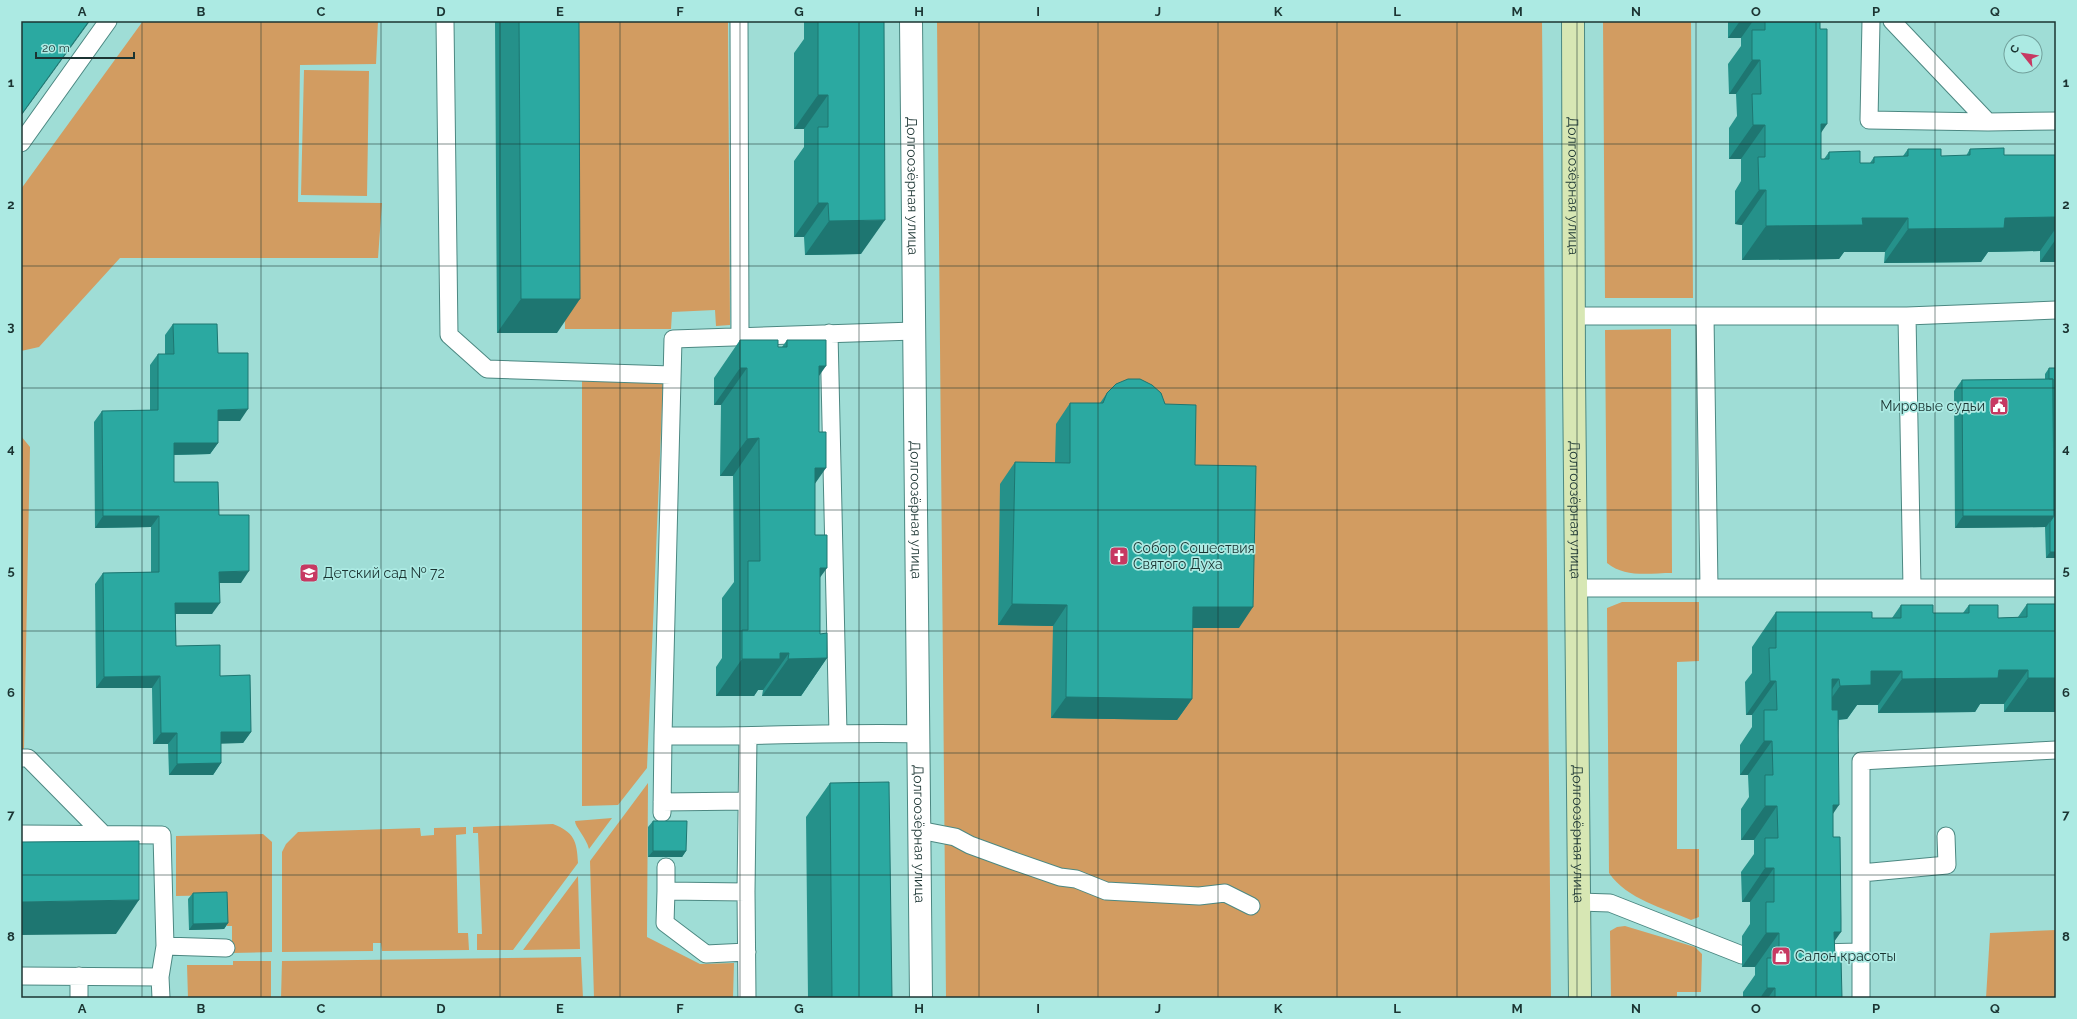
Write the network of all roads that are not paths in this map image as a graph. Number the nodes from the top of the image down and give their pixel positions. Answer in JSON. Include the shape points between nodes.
{"nodes":[{"id":1,"x":108,"y":21,"type":"edge"},
{"id":2,"x":445,"y":21,"type":"edge"},
{"id":3,"x":739,"y":21,"type":"edge"},
{"id":4,"x":911,"y":21,"type":"edge"},
{"id":5,"x":1573,"y":21,"type":"edge"},
{"id":6,"x":1871,"y":21,"type":"edge"},
{"id":7,"x":1892,"y":21,"type":"edge"},
{"id":8,"x":2056,"y":121,"type":"edge"},
{"id":9,"x":1988,"y":122,"type":"junction"},
{"id":10,"x":21,"y":143,"type":"edge"},
{"id":11,"x":2056,"y":310,"type":"edge"},
{"id":12,"x":1574,"y":316,"type":"junction"},
{"id":13,"x":1705,"y":316,"type":"junction"},
{"id":14,"x":1907,"y":316,"type":"junction"},
{"id":15,"x":914,"y":331,"type":"junction"},
{"id":16,"x":829,"y":333,"type":"junction"},
{"id":17,"x":740,"y":336,"type":"junction"},
{"id":18,"x":671,"y":375,"type":"junction"},
{"id":19,"x":1577,"y":588,"type":"junction"},
{"id":20,"x":1709,"y":588,"type":"junction"},
{"id":21,"x":1912,"y":588,"type":"junction"},
{"id":22,"x":2056,"y":588,"type":"edge"},
{"id":23,"x":838,"y":732,"type":"junction"},
{"id":24,"x":919,"y":734,"type":"junction"},
{"id":25,"x":663,"y":736,"type":"junction"},
{"id":26,"x":748,"y":737,"type":"junction"},
{"id":27,"x":2056,"y":750,"type":"edge"},
{"id":28,"x":21,"y":758,"type":"edge"},
{"id":29,"x":747,"y":801,"type":"junction"},
{"id":30,"x":920,"y":830,"type":"junction"},
{"id":31,"x":21,"y":834,"type":"edge"},
{"id":32,"x":103,"y":834,"type":"junction"},
{"id":33,"x":1946,"y":836,"type":"dead end"},
{"id":34,"x":666,"y":866,"type":"dead end"},
{"id":35,"x":1861,"y":873,"type":"junction"},
{"id":36,"x":666,"y":891,"type":"junction"},
{"id":37,"x":746,"y":892,"type":"junction"},
{"id":38,"x":1579,"y":902,"type":"junction"},
{"id":39,"x":1251,"y":906,"type":"dead end"},
{"id":40,"x":165,"y":946,"type":"junction"},
{"id":41,"x":226,"y":948,"type":"dead end"},
{"id":42,"x":747,"y":952,"type":"junction"},
{"id":43,"x":1860,"y":952,"type":"junction"},
{"id":44,"x":1817,"y":953,"type":"edge"},
{"id":45,"x":1742,"y":955,"type":"dead end"},
{"id":46,"x":21,"y":976,"type":"edge"},
{"id":47,"x":79,"y":976,"type":"junction"},
{"id":48,"x":160,"y":977,"type":"junction"},
{"id":49,"x":79,"y":998,"type":"edge"},
{"id":50,"x":161,"y":998,"type":"edge"},
{"id":51,"x":747,"y":998,"type":"edge"},
{"id":52,"x":921,"y":998,"type":"edge"},
{"id":53,"x":1580,"y":998,"type":"edge"},
{"id":54,"x":1861,"y":998,"type":"edge"}],
"edges":[{"from":1,"to":10,"type":"lane"},
{"from":2,"to":18,"type":"lane","via":[[449,335],[487,369]]},
{"from":3,"to":17,"type":"lane"},
{"from":4,"to":15,"type":"street","name":"Долгоозёрная улица"},
{"from":5,"to":12,"type":"main road","name":"Долгоозёрная улица"},
{"from":6,"to":9,"type":"lane","via":[[1869,120]]},
{"from":7,"to":9,"type":"lane"},
{"from":8,"to":9,"type":"lane"},
{"from":11,"to":14,"type":"lane"},
{"from":12,"to":13,"type":"lane"},
{"from":12,"to":19,"type":"main road","name":"Долгоозёрная улица"},
{"from":13,"to":14,"type":"lane"},
{"from":13,"to":20,"type":"lane"},
{"from":14,"to":21,"type":"lane"},
{"from":15,"to":16,"type":"lane"},
{"from":15,"to":24,"type":"street","name":"Долгоозёрная улица"},
{"from":16,"to":17,"type":"lane"},
{"from":16,"to":23,"type":"lane"},
{"from":17,"to":18,"type":"lane","via":[[673,339]]},
{"from":18,"to":25,"type":"lane"},
{"from":19,"to":20,"type":"lane"},
{"from":19,"to":38,"type":"main road","name":"Долгоозёрная улица"},
{"from":20,"to":21,"type":"lane"},
{"from":21,"to":22,"type":"lane"},
{"from":23,"to":24,"type":"lane"},
{"from":23,"to":26,"type":"lane"},
{"from":24,"to":30,"type":"street","name":"Долгоозёрная улица"},
{"from":25,"to":26,"type":"lane"},
{"from":25,"to":29,"type":"lane","via":[[662,808]]},
{"from":26,"to":29,"type":"lane"},
{"from":27,"to":35,"type":"lane","via":[[1861,761]]},
{"from":28,"to":32,"type":"lane","via":[[28,758]]},
{"from":29,"to":37,"type":"lane"},
{"from":30,"to":39,"type":"lane","via":[[955,837],[1011,860],[1060,877],[1076,879],[1106,891],[1199,896],[1225,893]]},
{"from":30,"to":52,"type":"street","name":"Долгоозёрная улица"},
{"from":31,"to":32,"type":"lane"},
{"from":32,"to":40,"type":"lane","via":[[162,835]]},
{"from":33,"to":35,"type":"lane","via":[[1947,865]]},
{"from":34,"to":36,"type":"lane"},
{"from":35,"to":43,"type":"lane"},
{"from":36,"to":37,"type":"lane"},
{"from":36,"to":42,"type":"lane","via":[[665,923],[706,954]]},
{"from":37,"to":42,"type":"lane"},
{"from":38,"to":45,"type":"lane","via":[[1610,903]]},
{"from":38,"to":53,"type":"main road","name":"Долгоозёрная улица"},
{"from":40,"to":41,"type":"lane"},
{"from":40,"to":48,"type":"lane"},
{"from":42,"to":51,"type":"lane"},
{"from":43,"to":44,"type":"lane"},
{"from":43,"to":54,"type":"lane"},
{"from":46,"to":47,"type":"lane"},
{"from":47,"to":48,"type":"lane"},
{"from":47,"to":49,"type":"lane"},
{"from":48,"to":50,"type":"lane"}]}
